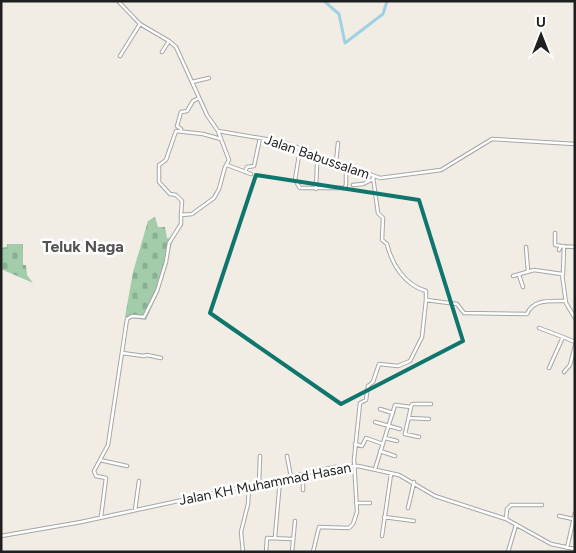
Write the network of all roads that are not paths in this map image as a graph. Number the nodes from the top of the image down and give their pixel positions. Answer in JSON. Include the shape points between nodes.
{"nodes":[{"id":1,"x":118,"y":1,"type":"edge"},
{"id":2,"x":140,"y":24,"type":"junction"},
{"id":3,"x":169,"y":40,"type":"junction"},
{"id":4,"x":162,"y":52,"type":"dead end"},
{"id":5,"x":120,"y":56,"type":"dead end"},
{"id":6,"x":209,"y":78,"type":"dead end"},
{"id":7,"x":192,"y":82,"type":"junction"},
{"id":8,"x":199,"y":98,"type":"junction"},
{"id":9,"x":189,"y":130,"type":"dead end"},
{"id":10,"x":218,"y":131,"type":"junction"},
{"id":11,"x":260,"y":138,"type":"junction"},
{"id":12,"x":221,"y":139,"type":"junction"},
{"id":13,"x":338,"y":144,"type":"dead end"},
{"id":14,"x":575,"y":144,"type":"edge"},
{"id":15,"x":300,"y":149,"type":"junction"},
{"id":16,"x":320,"y":156,"type":"junction"},
{"id":17,"x":336,"y":162,"type":"junction"},
{"id":18,"x":227,"y":165,"type":"junction"},
{"id":19,"x":346,"y":165,"type":"junction"},
{"id":20,"x":245,"y":172,"type":"junction"},
{"id":21,"x":251,"y":174,"type":"dead end"},
{"id":22,"x":373,"y":178,"type":"junction"},
{"id":23,"x":353,"y":185,"type":"dead end"},
{"id":24,"x":316,"y":188,"type":"junction"},
{"id":25,"x":181,"y":215,"type":"junction"},
{"id":26,"x":555,"y":233,"type":"dead end"},
{"id":27,"x":563,"y":246,"type":"junction"},
{"id":28,"x":526,"y":247,"type":"dead end"},
{"id":29,"x":575,"y":247,"type":"edge"},
{"id":30,"x":559,"y":250,"type":"dead end"},
{"id":31,"x":528,"y":271,"type":"junction"},
{"id":32,"x":519,"y":275,"type":"junction"},
{"id":33,"x":563,"y":275,"type":"junction"},
{"id":34,"x":513,"y":276,"type":"dead end"},
{"id":35,"x":523,"y":287,"type":"dead end"},
{"id":36,"x":426,"y":300,"type":"junction"},
{"id":37,"x":565,"y":301,"type":"junction"},
{"id":38,"x":575,"y":318,"type":"edge"},
{"id":39,"x":539,"y":328,"type":"dead end"},
{"id":40,"x":563,"y":337,"type":"junction"},
{"id":41,"x":575,"y":342,"type":"edge"},
{"id":42,"x":575,"y":346,"type":"edge"},
{"id":43,"x":122,"y":353,"type":"junction"},
{"id":44,"x":161,"y":358,"type":"dead end"},
{"id":45,"x":549,"y":368,"type":"dead end"},
{"id":46,"x":564,"y":372,"type":"dead end"},
{"id":47,"x":431,"y":404,"type":"dead end"},
{"id":48,"x":411,"y":407,"type":"junction"},
{"id":49,"x":380,"y":409,"type":"dead end"},
{"id":50,"x":392,"y":412,"type":"junction"},
{"id":51,"x":410,"y":418,"type":"junction"},
{"id":52,"x":429,"y":419,"type":"dead end"},
{"id":53,"x":375,"y":422,"type":"dead end"},
{"id":54,"x":388,"y":426,"type":"junction"},
{"id":55,"x":400,"y":429,"type":"dead end"},
{"id":56,"x":419,"y":437,"type":"dead end"},
{"id":57,"x":385,"y":438,"type":"junction"},
{"id":58,"x":396,"y":442,"type":"dead end"},
{"id":59,"x":355,"y":444,"type":"junction"},
{"id":60,"x":383,"y":444,"type":"junction"},
{"id":61,"x":380,"y":451,"type":"junction"},
{"id":62,"x":260,"y":456,"type":"dead end"},
{"id":63,"x":287,"y":456,"type":"dead end"},
{"id":64,"x":395,"y":456,"type":"dead end"},
{"id":65,"x":100,"y":460,"type":"junction"},
{"id":66,"x":355,"y":465,"type":"junction"},
{"id":67,"x":127,"y":466,"type":"dead end"},
{"id":68,"x":374,"y":470,"type":"junction"},
{"id":69,"x":391,"y":473,"type":"junction"},
{"id":70,"x":303,"y":474,"type":"junction"},
{"id":71,"x":291,"y":477,"type":"junction"},
{"id":72,"x":280,"y":480,"type":"junction"},
{"id":73,"x":139,"y":481,"type":"dead end"},
{"id":74,"x":414,"y":482,"type":"junction"},
{"id":75,"x":259,"y":484,"type":"junction"},
{"id":76,"x":250,"y":486,"type":"junction"},
{"id":77,"x":303,"y":490,"type":"dead end"},
{"id":78,"x":356,"y":502,"type":"junction"},
{"id":79,"x":370,"y":503,"type":"dead end"},
{"id":80,"x":542,"y":505,"type":"dead end"},
{"id":81,"x":408,"y":508,"type":"dead end"},
{"id":82,"x":135,"y":510,"type":"junction"},
{"id":83,"x":575,"y":513,"type":"edge"},
{"id":84,"x":559,"y":516,"type":"dead end"},
{"id":85,"x":101,"y":517,"type":"junction"},
{"id":86,"x":384,"y":517,"type":"junction"},
{"id":87,"x":506,"y":519,"type":"junction"},
{"id":88,"x":573,"y":519,"type":"junction"},
{"id":89,"x":295,"y":521,"type":"dead end"},
{"id":90,"x":414,"y":521,"type":"dead end"},
{"id":91,"x":516,"y":525,"type":"junction"},
{"id":92,"x":1,"y":536,"type":"edge"},
{"id":93,"x":382,"y":536,"type":"dead end"},
{"id":94,"x":275,"y":537,"type":"junction"},
{"id":95,"x":292,"y":539,"type":"junction"},
{"id":96,"x":567,"y":548,"type":"junction"},
{"id":97,"x":575,"y":549,"type":"edge"},
{"id":98,"x":243,"y":552,"type":"edge"},
{"id":99,"x":266,"y":552,"type":"edge"},
{"id":100,"x":292,"y":552,"type":"edge"},
{"id":101,"x":313,"y":552,"type":"edge"},
{"id":102,"x":508,"y":552,"type":"edge"}],
"edges":[{"from":1,"to":2,"type":"street"},
{"from":2,"to":3,"type":"street"},
{"from":2,"to":5,"type":"street"},
{"from":3,"to":4,"type":"street"},
{"from":3,"to":7,"type":"street","via":[[176,47]]},
{"from":6,"to":7,"type":"street"},
{"from":7,"to":8,"type":"street"},
{"from":8,"to":9,"type":"street","via":[[187,111],[180,113],[178,127]]},
{"from":8,"to":10,"type":"street"},
{"from":10,"to":11,"type":"street","name":"Jalan Babussalam"},
{"from":10,"to":12,"type":"street"},
{"from":11,"to":15,"type":"street","name":"Jalan Babussalam"},
{"from":11,"to":20,"type":"street","via":[[254,166],[247,167]]},
{"from":12,"to":18,"type":"street","via":[[229,160]]},
{"from":12,"to":25,"type":"street","via":[[176,131],[166,160],[159,165],[159,182],[182,201]]},
{"from":13,"to":17,"type":"street"},
{"from":14,"to":22,"type":"street","name":"Jalan Babussalam","via":[[494,138],[441,170]]},
{"from":15,"to":16,"type":"street","name":"Jalan Babussalam"},
{"from":15,"to":24,"type":"street","via":[[295,180],[299,188]]},
{"from":16,"to":17,"type":"street","name":"Jalan Babussalam"},
{"from":16,"to":24,"type":"street"},
{"from":17,"to":19,"type":"street","name":"Jalan Babussalam"},
{"from":18,"to":20,"type":"street"},
{"from":18,"to":25,"type":"street","via":[[214,198],[192,214]]},
{"from":19,"to":22,"type":"street","name":"Jalan Babussalam"},
{"from":19,"to":24,"type":"street","via":[[345,187]]},
{"from":20,"to":21,"type":"street"},
{"from":22,"to":23,"type":"street"},
{"from":22,"to":36,"type":"street","via":[[378,213],[383,218],[382,240],[388,244],[390,255],[406,281],[426,290]]},
{"from":25,"to":43,"type":"street","via":[[181,224],[169,243],[166,262],[149,310],[144,318],[127,318]]},
{"from":26,"to":27,"type":"street","via":[[555,245]]},
{"from":27,"to":29,"type":"street"},
{"from":27,"to":30,"type":"street"},
{"from":27,"to":33,"type":"street"},
{"from":28,"to":31,"type":"street"},
{"from":31,"to":32,"type":"street"},
{"from":31,"to":33,"type":"street","via":[[542,270]]},
{"from":32,"to":34,"type":"street"},
{"from":32,"to":35,"type":"street"},
{"from":33,"to":37,"type":"street"},
{"from":36,"to":37,"type":"street","via":[[457,304],[464,313],[502,315],[527,314],[541,301]]},
{"from":36,"to":59,"type":"street","via":[[419,347],[407,364],[378,365],[373,382],[368,386],[366,400],[360,402]]},
{"from":37,"to":38,"type":"street"},
{"from":39,"to":40,"type":"street"},
{"from":40,"to":41,"type":"street"},
{"from":40,"to":45,"type":"street"},
{"from":42,"to":46,"type":"street","via":[[570,365]]},
{"from":43,"to":44,"type":"street"},
{"from":43,"to":65,"type":"street","via":[[108,445]]},
{"from":47,"to":48,"type":"street","via":[[412,404]]},
{"from":48,"to":50,"type":"street","via":[[396,405]]},
{"from":48,"to":51,"type":"street"},
{"from":49,"to":50,"type":"street"},
{"from":50,"to":54,"type":"street"},
{"from":51,"to":52,"type":"street"},
{"from":51,"to":56,"type":"street","via":[[406,434]]},
{"from":53,"to":54,"type":"street"},
{"from":54,"to":55,"type":"street"},
{"from":54,"to":57,"type":"street"},
{"from":57,"to":58,"type":"street"},
{"from":57,"to":60,"type":"street"},
{"from":59,"to":60,"type":"street","via":[[362,446],[366,438]]},
{"from":59,"to":66,"type":"street"},
{"from":60,"to":61,"type":"street"},
{"from":61,"to":64,"type":"street"},
{"from":61,"to":68,"type":"street"},
{"from":62,"to":75,"type":"street"},
{"from":63,"to":71,"type":"street"},
{"from":65,"to":67,"type":"street"},
{"from":65,"to":85,"type":"street","via":[[94,473],[106,478]]},
{"from":66,"to":68,"type":"street","name":"Jalan KH Muhammad Hasan"},
{"from":66,"to":70,"type":"street","name":"Jalan KH Muhammad Hasan"},
{"from":66,"to":78,"type":"street"},
{"from":68,"to":69,"type":"street","name":"Jalan KH Muhammad Hasan"},
{"from":69,"to":74,"type":"street","name":"Jalan KH Muhammad Hasan"},
{"from":69,"to":86,"type":"street"},
{"from":70,"to":71,"type":"street","name":"Jalan KH Muhammad Hasan"},
{"from":70,"to":77,"type":"street"},
{"from":71,"to":72,"type":"street","name":"Jalan KH Muhammad Hasan"},
{"from":72,"to":75,"type":"street","name":"Jalan KH Muhammad Hasan"},
{"from":72,"to":94,"type":"street"},
{"from":73,"to":82,"type":"street"},
{"from":74,"to":81,"type":"street"},
{"from":74,"to":87,"type":"street","name":"Jalan KH Muhammad Hasan","via":[[434,496]]},
{"from":75,"to":76,"type":"street","name":"Jalan KH Muhammad Hasan"},
{"from":76,"to":82,"type":"street","name":"Jalan KH Muhammad Hasan"},
{"from":76,"to":98,"type":"street","via":[[241,532]]},
{"from":78,"to":79,"type":"street"},
{"from":78,"to":101,"type":"street","via":[[357,512],[352,526],[319,527]]},
{"from":80,"to":87,"type":"street","via":[[510,506]]},
{"from":82,"to":85,"type":"street","name":"Jalan KH Muhammad Hasan"},
{"from":83,"to":88,"type":"street"},
{"from":84,"to":88,"type":"street"},
{"from":85,"to":92,"type":"street","name":"Jalan KH Muhammad Hasan"},
{"from":86,"to":90,"type":"street"},
{"from":86,"to":93,"type":"street"},
{"from":87,"to":91,"type":"street","name":"Jalan KH Muhammad Hasan"},
{"from":88,"to":96,"type":"street"},
{"from":89,"to":95,"type":"street"},
{"from":91,"to":96,"type":"street","name":"Jalan KH Muhammad Hasan","via":[[545,541]]},
{"from":91,"to":102,"type":"street"},
{"from":94,"to":95,"type":"street"},
{"from":94,"to":99,"type":"street","via":[[267,538]]},
{"from":95,"to":100,"type":"street"},
{"from":96,"to":97,"type":"street","name":"Jalan KH Muhammad Hasan"}]}
